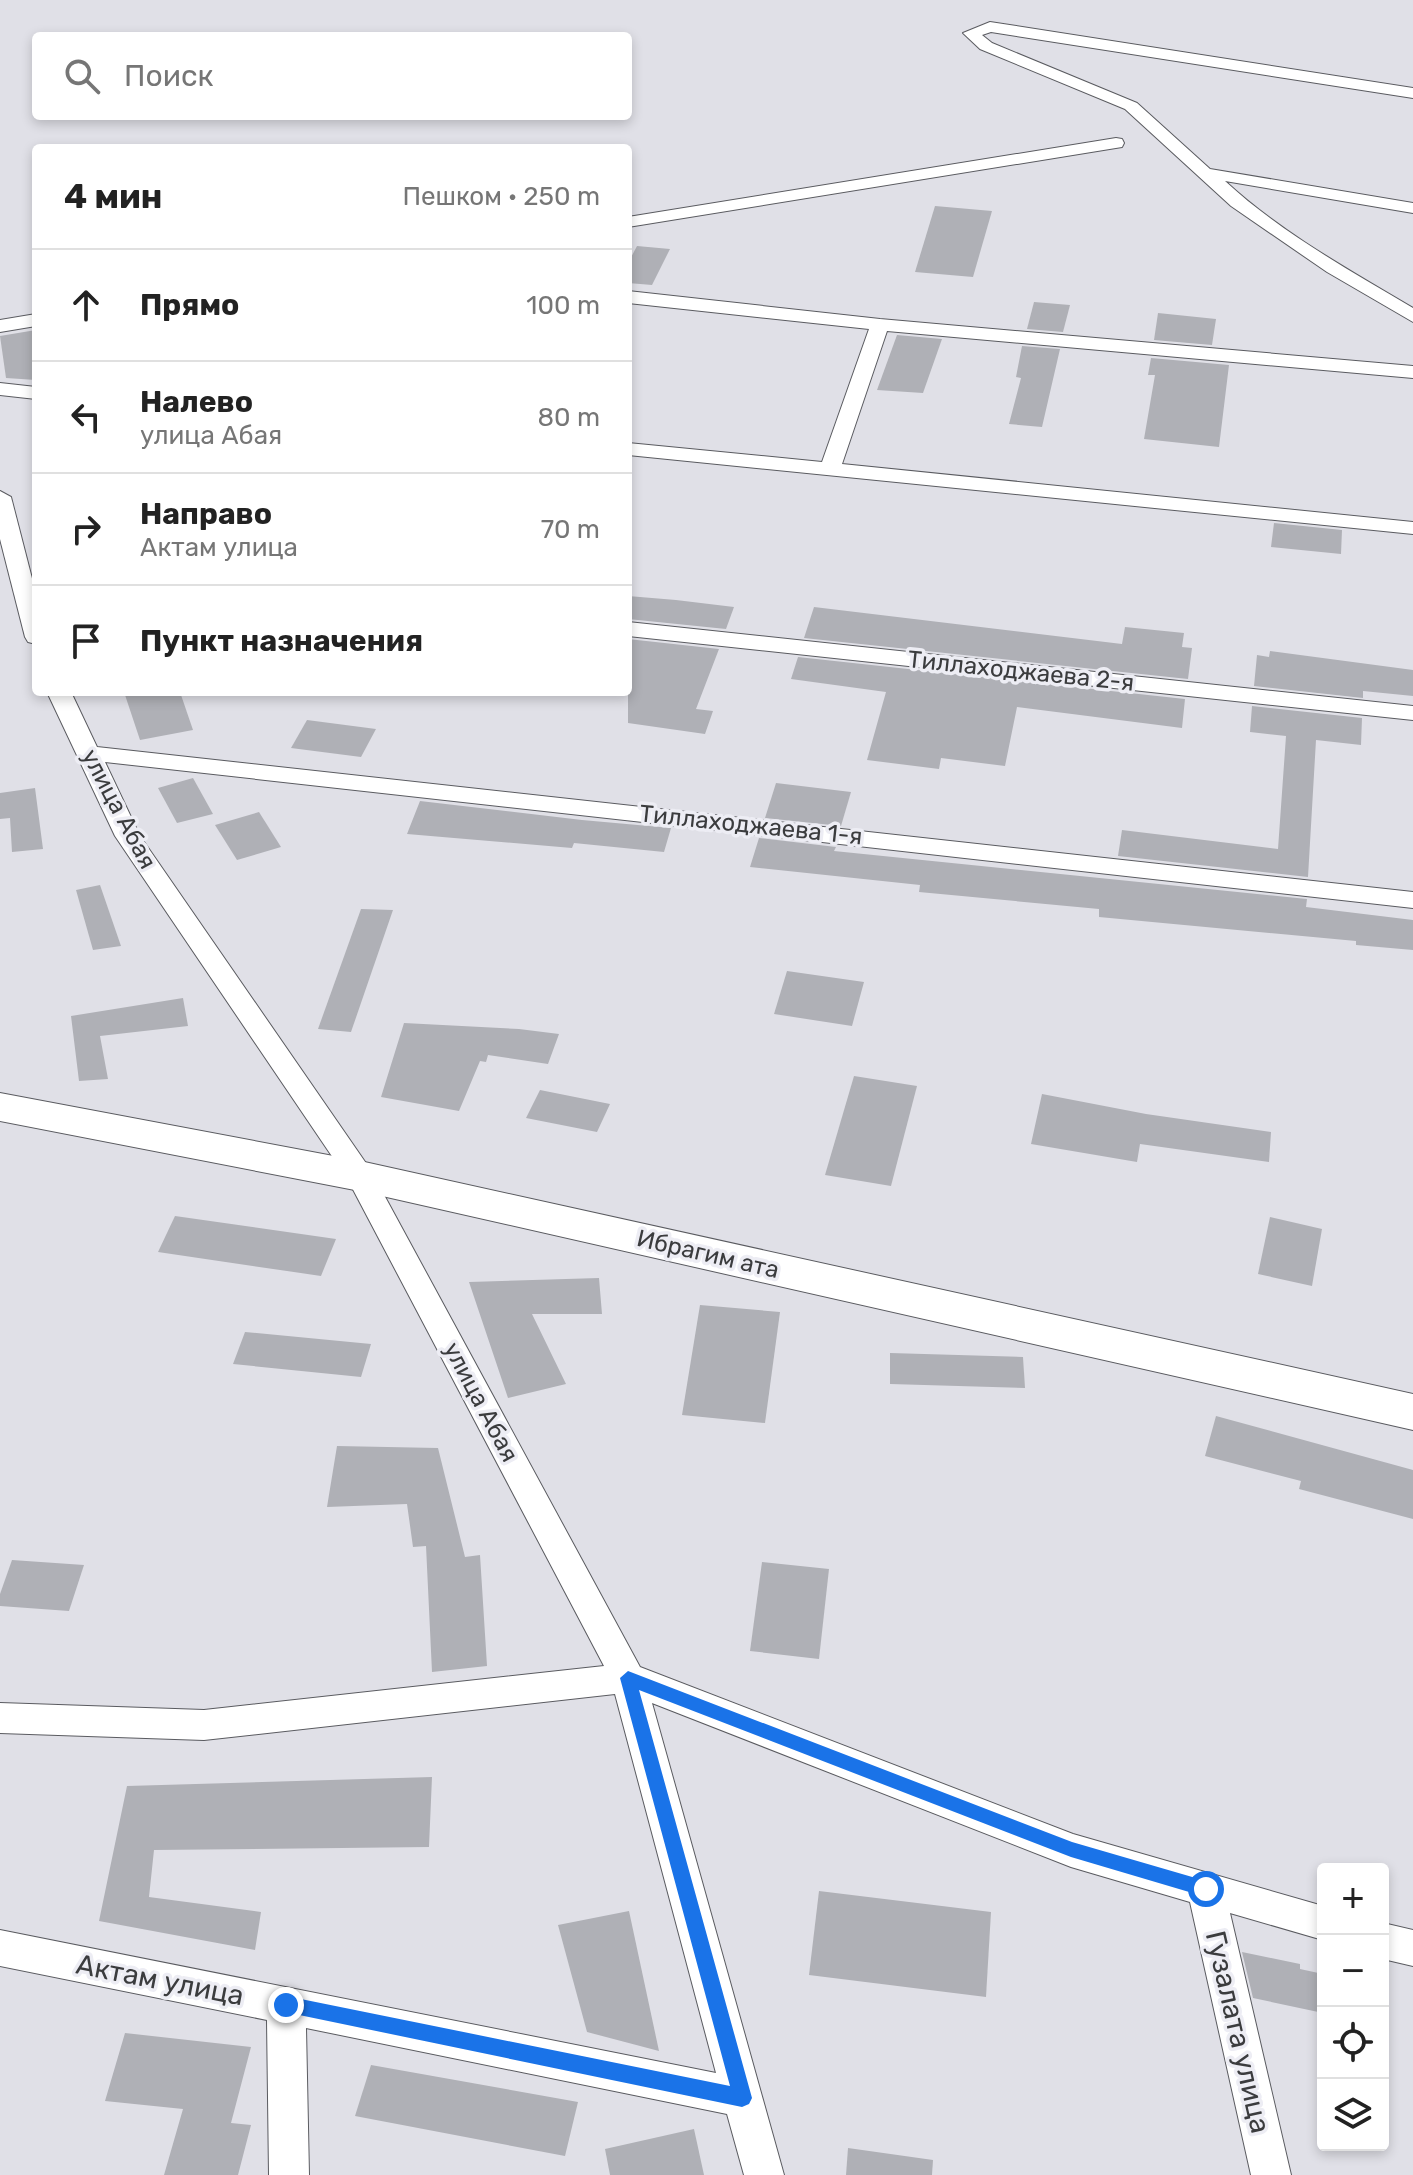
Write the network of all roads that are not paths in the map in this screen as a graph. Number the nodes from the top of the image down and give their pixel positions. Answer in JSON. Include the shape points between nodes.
{"nodes":[{"id":1,"x":1413,"y":93,"type":"edge"},
{"id":2,"x":1116,"y":143,"type":"dead end"},
{"id":3,"x":1204,"y":173,"type":"junction"},
{"id":4,"x":1413,"y":208,"type":"edge"},
{"id":5,"x":632,"y":221,"type":"edge"},
{"id":6,"x":632,"y":297,"type":"edge"},
{"id":7,"x":1413,"y":316,"type":"edge"},
{"id":8,"x":32,"y":321,"type":"edge"},
{"id":9,"x":880,"y":325,"type":"junction"},
{"id":10,"x":0,"y":326,"type":"edge"},
{"id":11,"x":1413,"y":372,"type":"edge"},
{"id":12,"x":0,"y":389,"type":"edge"},
{"id":13,"x":32,"y":393,"type":"edge"},
{"id":14,"x":632,"y":449,"type":"edge"},
{"id":15,"x":830,"y":468,"type":"junction"},
{"id":16,"x":0,"y":497,"type":"edge"},
{"id":17,"x":1413,"y":528,"type":"edge"},
{"id":18,"x":28,"y":576,"type":"edge"},
{"id":19,"x":32,"y":606,"type":"edge"},
{"id":20,"x":632,"y":629,"type":"edge"},
{"id":21,"x":61,"y":696,"type":"edge"},
{"id":22,"x":1413,"y":713,"type":"edge"},
{"id":23,"x":88,"y":753,"type":"junction"},
{"id":24,"x":1413,"y":900,"type":"edge"},
{"id":25,"x":0,"y":1107,"type":"edge"},
{"id":26,"x":360,"y":1176,"type":"junction"},
{"id":27,"x":1413,"y":1412,"type":"edge"},
{"id":28,"x":628,"y":1678,"type":"junction"},
{"id":29,"x":0,"y":1718,"type":"edge"},
{"id":30,"x":1206,"y":1889,"type":"junction"},
{"id":31,"x":1317,"y":1921,"type":"edge"},
{"id":32,"x":1389,"y":1942,"type":"edge"},
{"id":33,"x":0,"y":1948,"type":"edge"},
{"id":34,"x":1413,"y":1948,"type":"edge"},
{"id":35,"x":286,"y":2005,"type":"junction"},
{"id":36,"x":742,"y":2098,"type":"junction"},
{"id":37,"x":289,"y":2175,"type":"edge"},
{"id":38,"x":764,"y":2175,"type":"edge"},
{"id":39,"x":1271,"y":2175,"type":"edge"}],
"edges":[{"from":1,"to":3,"type":"street","via":[[990,27],[971,33],[986,46],[1131,106]]},
{"from":2,"to":5,"type":"street"},
{"from":3,"to":4,"type":"street"},
{"from":3,"to":7,"type":"street","via":[[1321,260]]},
{"from":6,"to":9,"type":"street"},
{"from":8,"to":10,"type":"street"},
{"from":9,"to":11,"type":"street"},
{"from":9,"to":15,"type":"street"},
{"from":12,"to":13,"type":"street"},
{"from":14,"to":15,"type":"street"},
{"from":15,"to":17,"type":"street"},
{"from":16,"to":18,"type":"street"},
{"from":18,"to":19,"type":"street"},
{"from":20,"to":22,"type":"street","name":"Тиллаходжаева 2-я"},
{"from":21,"to":23,"type":"street","name":"улица Абая"},
{"from":23,"to":24,"type":"street","name":"Тиллаходжаева 1-я"},
{"from":23,"to":26,"type":"street","name":"улица Абая","via":[[128,836]]},
{"from":25,"to":26,"type":"street","name":"Ибрагим ата"},
{"from":26,"to":27,"type":"street","name":"Ибрагим ата"},
{"from":26,"to":28,"type":"street","name":"улица Абая"},
{"from":28,"to":29,"type":"street","via":[[204,1725]]},
{"from":28,"to":30,"type":"street","via":[[1071,1850]]},
{"from":28,"to":36,"type":"street","name":"улица Абая"},
{"from":30,"to":31,"type":"street"},
{"from":30,"to":39,"type":"street","name":"Гузалата улица"},
{"from":32,"to":34,"type":"street"},
{"from":33,"to":35,"type":"street","name":"Актам улица"},
{"from":35,"to":36,"type":"street","name":"Актам улица"},
{"from":35,"to":37,"type":"street"},
{"from":36,"to":38,"type":"street","name":"улица Абая"}]}
